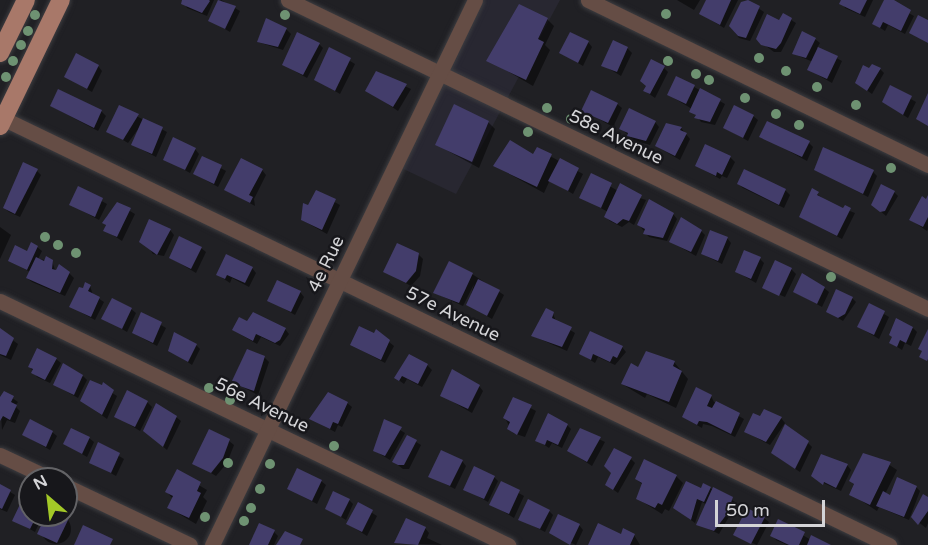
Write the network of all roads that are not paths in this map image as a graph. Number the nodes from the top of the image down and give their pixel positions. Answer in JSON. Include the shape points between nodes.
{"nodes":[{"id":1,"x":26,"y":0,"type":"edge"},
{"id":2,"x":61,"y":0,"type":"edge"},
{"id":3,"x":288,"y":0,"type":"edge"},
{"id":4,"x":475,"y":0,"type":"edge"},
{"id":5,"x":597,"y":2,"type":"edge"},
{"id":6,"x":0,"y":53,"type":"edge"},
{"id":7,"x":440,"y":73,"type":"junction"},
{"id":8,"x":1,"y":121,"type":"edge"},
{"id":9,"x":928,"y":165,"type":"edge"},
{"id":10,"x":339,"y":281,"type":"junction"},
{"id":11,"x":0,"y":301,"type":"edge"},
{"id":12,"x":928,"y":309,"type":"edge"},
{"id":13,"x":268,"y":430,"type":"junction"},
{"id":14,"x":0,"y":455,"type":"edge"},
{"id":15,"x":26,"y":467,"type":"edge"},
{"id":16,"x":78,"y":492,"type":"edge"},
{"id":17,"x":190,"y":545,"type":"edge"},
{"id":18,"x":212,"y":545,"type":"edge"},
{"id":19,"x":508,"y":545,"type":"edge"},
{"id":20,"x":889,"y":545,"type":"edge"}],
"edges":[{"from":1,"to":6,"type":"main road"},
{"from":2,"to":8,"type":"main road"},
{"from":3,"to":7,"type":"street","name":"58e Avenue"},
{"from":4,"to":7,"type":"street","name":"4e Rue"},
{"from":5,"to":9,"type":"street"},
{"from":7,"to":10,"type":"street","name":"4e Rue"},
{"from":7,"to":12,"type":"street","name":"58e Avenue"},
{"from":8,"to":10,"type":"street","name":"57e Avenue"},
{"from":10,"to":13,"type":"street","name":"4e Rue"},
{"from":10,"to":20,"type":"street","name":"57e Avenue"},
{"from":11,"to":13,"type":"street","name":"56e Avenue"},
{"from":13,"to":18,"type":"street","name":"4e Rue"},
{"from":13,"to":19,"type":"street","name":"56e Avenue"},
{"from":14,"to":15,"type":"street"},
{"from":16,"to":17,"type":"street"}]}
